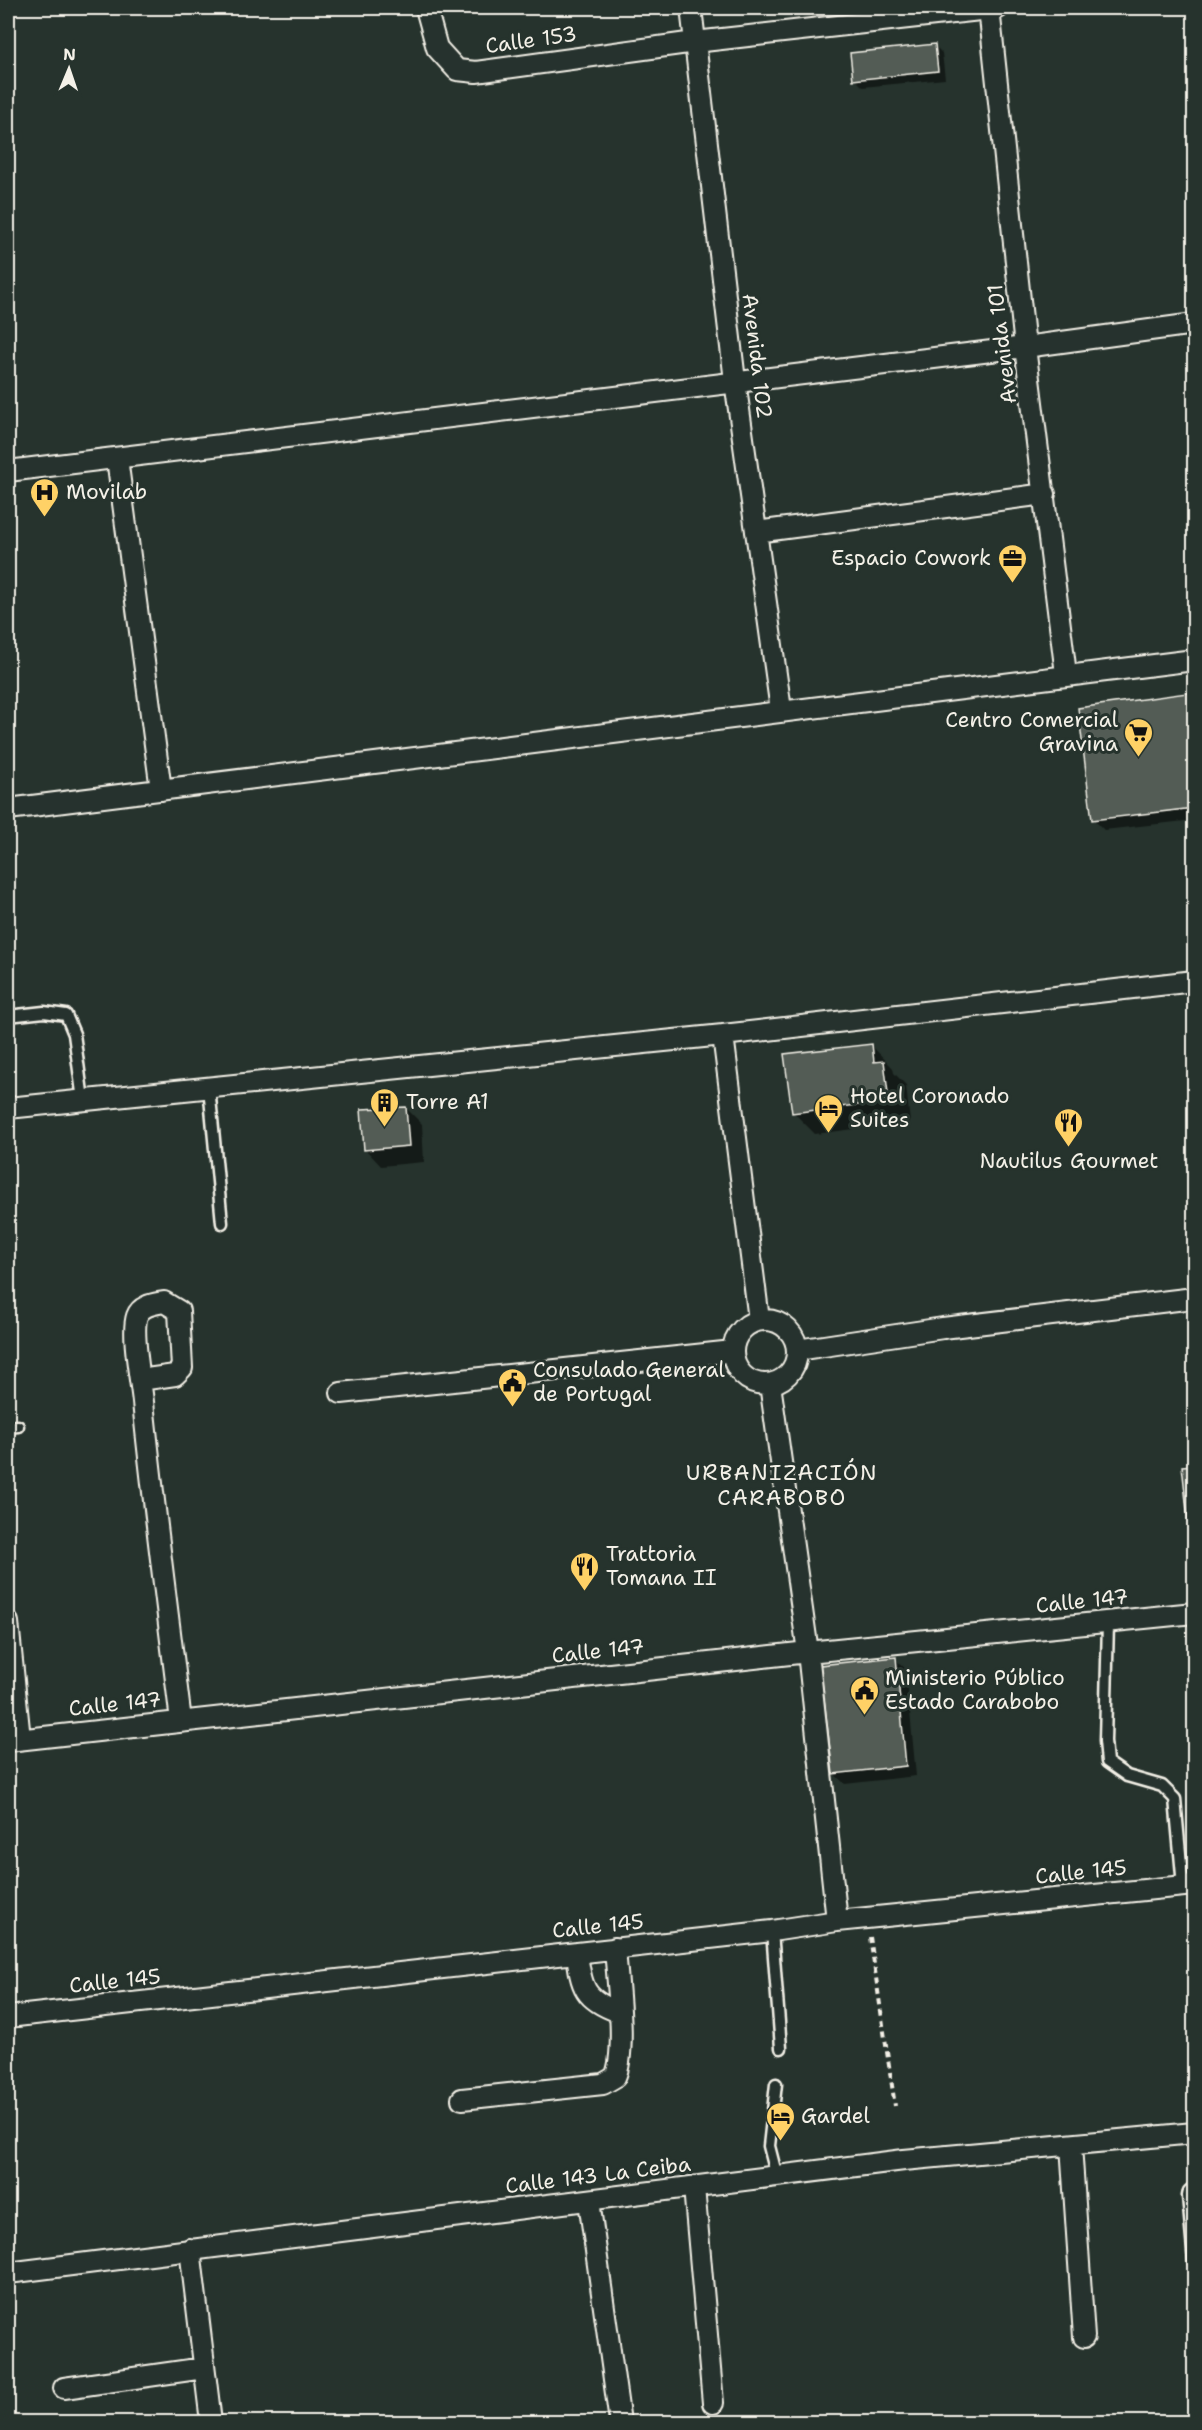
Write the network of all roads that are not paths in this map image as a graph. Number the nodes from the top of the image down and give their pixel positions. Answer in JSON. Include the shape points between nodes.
{"nodes":[{"id":1,"x":426,"y":8,"type":"edge"},
{"id":2,"x":691,"y":8,"type":"edge"},
{"id":3,"x":992,"y":8,"type":"edge"},
{"id":4,"x":695,"y":42,"type":"junction"},
{"id":5,"x":1194,"y":324,"type":"edge"},
{"id":6,"x":1026,"y":346,"type":"junction"},
{"id":7,"x":735,"y":381,"type":"junction"},
{"id":8,"x":117,"y":458,"type":"junction"},
{"id":9,"x":8,"y":471,"type":"edge"},
{"id":10,"x":1045,"y":494,"type":"junction"},
{"id":11,"x":756,"y":532,"type":"junction"},
{"id":12,"x":1194,"y":660,"type":"edge"},
{"id":13,"x":1066,"y":674,"type":"junction"},
{"id":14,"x":781,"y":711,"type":"junction"},
{"id":15,"x":161,"y":790,"type":"junction"},
{"id":16,"x":8,"y":809,"type":"edge"},
{"id":17,"x":1194,"y":981,"type":"edge"},
{"id":18,"x":8,"y":1016,"type":"edge"},
{"id":19,"x":723,"y":1035,"type":"junction"},
{"id":20,"x":209,"y":1088,"type":"junction"},
{"id":21,"x":83,"y":1100,"type":"junction"},
{"id":22,"x":8,"y":1108,"type":"edge"},
{"id":23,"x":222,"y":1223,"type":"dead end"},
{"id":24,"x":1194,"y":1298,"type":"edge"},
{"id":25,"x":759,"y":1320,"type":"junction"},
{"id":26,"x":797,"y":1350,"type":"junction"},
{"id":27,"x":733,"y":1351,"type":"junction"},
{"id":28,"x":140,"y":1380,"type":"dead end"},
{"id":29,"x":770,"y":1384,"type":"junction"},
{"id":30,"x":341,"y":1393,"type":"dead end"},
{"id":31,"x":1194,"y":1613,"type":"edge"},
{"id":32,"x":8,"y":1622,"type":"edge"},
{"id":33,"x":1108,"y":1623,"type":"junction"},
{"id":34,"x":808,"y":1652,"type":"junction"},
{"id":35,"x":181,"y":1721,"type":"junction"},
{"id":36,"x":14,"y":1740,"type":"edge"},
{"id":37,"x":1189,"y":1885,"type":"edge"},
{"id":38,"x":837,"y":1921,"type":"junction"},
{"id":39,"x":772,"y":1931,"type":"junction"},
{"id":40,"x":615,"y":1948,"type":"junction"},
{"id":41,"x":577,"y":1953,"type":"junction"},
{"id":42,"x":619,"y":2012,"type":"junction"},
{"id":43,"x":8,"y":2017,"type":"edge"},
{"id":44,"x":781,"y":2048,"type":"dead end"},
{"id":45,"x":776,"y":2084,"type":"dead end"},
{"id":46,"x":462,"y":2099,"type":"dead end"},
{"id":47,"x":1194,"y":2133,"type":"edge"},
{"id":48,"x":1071,"y":2145,"type":"junction"},
{"id":49,"x":777,"y":2177,"type":"junction"},
{"id":50,"x":694,"y":2187,"type":"junction"},
{"id":51,"x":1194,"y":2187,"type":"edge"},
{"id":52,"x":589,"y":2201,"type":"junction"},
{"id":53,"x":190,"y":2249,"type":"junction"},
{"id":54,"x":1194,"y":2262,"type":"edge"},
{"id":55,"x":8,"y":2274,"type":"edge"},
{"id":56,"x":1084,"y":2337,"type":"dead end"},
{"id":57,"x":204,"y":2368,"type":"junction"},
{"id":58,"x":64,"y":2388,"type":"dead end"},
{"id":59,"x":712,"y":2403,"type":"dead end"},
{"id":60,"x":620,"y":2421,"type":"edge"},
{"id":61,"x":211,"y":2422,"type":"edge"}],
"edges":[{"from":1,"to":4,"type":"street","name":"Calle 153","via":[[436,48],[457,70],[476,72]]},
{"from":2,"to":4,"type":"street","name":"Avenida 102"},
{"from":3,"to":4,"type":"street","name":"Calle 153"},
{"from":3,"to":6,"type":"street","name":"Avenida 101"},
{"from":4,"to":7,"type":"street","name":"Avenida 102"},
{"from":5,"to":6,"type":"street"},
{"from":6,"to":7,"type":"street"},
{"from":6,"to":10,"type":"street","name":"Avenida 101"},
{"from":7,"to":8,"type":"street"},
{"from":7,"to":11,"type":"street","name":"Avenida 102"},
{"from":8,"to":9,"type":"street"},
{"from":8,"to":15,"type":"street"},
{"from":10,"to":11,"type":"street"},
{"from":10,"to":13,"type":"street","name":"Avenida 101"},
{"from":11,"to":14,"type":"street","name":"Avenida 102"},
{"from":12,"to":13,"type":"street"},
{"from":13,"to":14,"type":"street"},
{"from":14,"to":15,"type":"street"},
{"from":15,"to":16,"type":"street"},
{"from":17,"to":19,"type":"street"},
{"from":18,"to":21,"type":"lane","via":[[44,1012],[66,1015],[74,1034]]},
{"from":19,"to":20,"type":"street"},
{"from":19,"to":25,"type":"street"},
{"from":20,"to":21,"type":"street"},
{"from":20,"to":23,"type":"lane"},
{"from":21,"to":22,"type":"street"},
{"from":24,"to":26,"type":"street"},
{"from":25,"to":26,"type":"street","via":[[785,1327],[796,1341]]},
{"from":25,"to":27,"type":"street","via":[[744,1328]]},
{"from":26,"to":29,"type":"street","via":[[793,1368]]},
{"from":27,"to":29,"type":"street","via":[[743,1376]]},
{"from":27,"to":30,"type":"street"},
{"from":28,"to":35,"type":"street"},
{"from":29,"to":34,"type":"street"},
{"from":31,"to":33,"type":"street","name":"Calle 147"},
{"from":32,"to":36,"type":"street"},
{"from":33,"to":34,"type":"street","name":"Calle 147"},
{"from":33,"to":37,"type":"lane","via":[[1107,1762],[1127,1776],[1162,1786],[1175,1799]]},
{"from":34,"to":35,"type":"street","name":"Calle 147"},
{"from":34,"to":38,"type":"street"},
{"from":35,"to":36,"type":"street","name":"Calle 147"},
{"from":37,"to":38,"type":"street","name":"Calle 145"},
{"from":38,"to":39,"type":"street","name":"Calle 145"},
{"from":39,"to":40,"type":"street","name":"Calle 145"},
{"from":39,"to":44,"type":"lane"},
{"from":40,"to":41,"type":"street","name":"Calle 145"},
{"from":40,"to":42,"type":"street"},
{"from":41,"to":42,"type":"street","via":[[586,1993],[603,2007]]},
{"from":41,"to":43,"type":"street","name":"Calle 145"},
{"from":42,"to":46,"type":"street","via":[[621,2061],[611,2081]]},
{"from":45,"to":49,"type":"lane","via":[[769,2145]]},
{"from":47,"to":48,"type":"street","name":"Calle 143 La Ceiba"},
{"from":48,"to":49,"type":"street","name":"Calle 143 La Ceiba","via":[[904,2160]]},
{"from":48,"to":56,"type":"street"},
{"from":49,"to":50,"type":"street","name":"Calle 143 La Ceiba"},
{"from":50,"to":52,"type":"street","name":"Calle 143 La Ceiba"},
{"from":50,"to":59,"type":"street"},
{"from":51,"to":54,"type":"lane","via":[[1188,2196]]},
{"from":52,"to":53,"type":"street","name":"Calle 143 La Ceiba"},
{"from":52,"to":60,"type":"street"},
{"from":53,"to":55,"type":"street","name":"Calle 143 La Ceiba"},
{"from":53,"to":57,"type":"street"},
{"from":57,"to":58,"type":"street"},
{"from":57,"to":61,"type":"street"}]}
